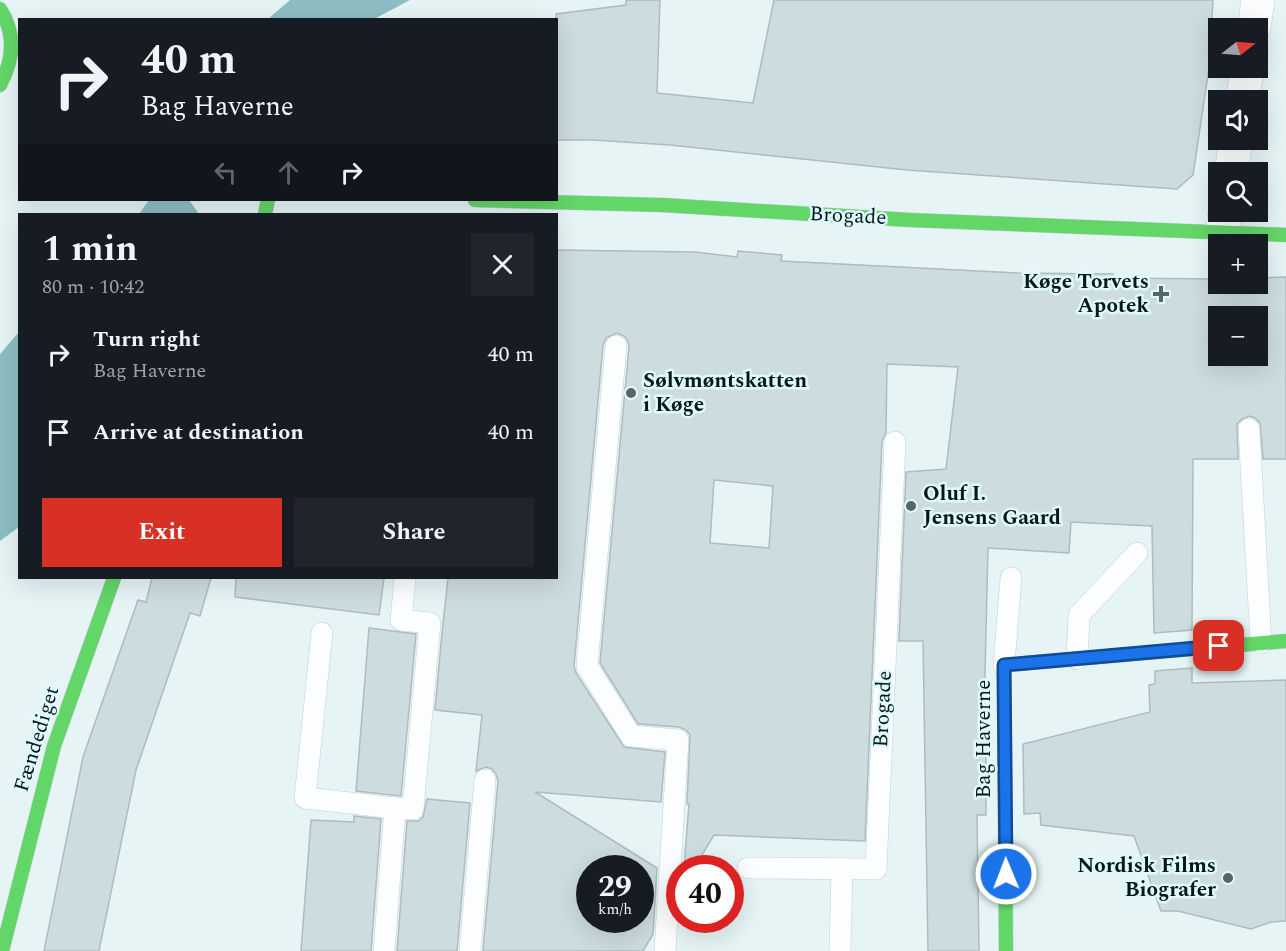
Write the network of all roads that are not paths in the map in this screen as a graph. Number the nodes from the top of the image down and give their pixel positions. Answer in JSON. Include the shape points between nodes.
{"nodes":[{"id":1,"x":1258,"y":0,"type":"edge"},
{"id":2,"x":0,"y":9,"type":"edge"},
{"id":3,"x":1255,"y":18,"type":"edge"},
{"id":4,"x":15,"y":68,"type":"edge"},
{"id":5,"x":0,"y":85,"type":"edge"},
{"id":6,"x":512,"y":201,"type":"edge"},
{"id":7,"x":1208,"y":222,"type":"edge"},
{"id":8,"x":1224,"y":222,"type":"edge"},
{"id":9,"x":1286,"y":235,"type":"edge"},
{"id":10,"x":616,"y":346,"type":"dead end"},
{"id":11,"x":1249,"y":429,"type":"dead end"},
{"id":12,"x":895,"y":442,"type":"dead end"},
{"id":13,"x":1137,"y":553,"type":"dead end"},
{"id":14,"x":1011,"y":578,"type":"dead end"},
{"id":15,"x":114,"y":579,"type":"edge"},
{"id":16,"x":405,"y":579,"type":"edge"},
{"id":17,"x":322,"y":633,"type":"dead end"},
{"id":18,"x":1286,"y":641,"type":"edge"},
{"id":19,"x":1261,"y":643,"type":"junction"},
{"id":20,"x":1077,"y":659,"type":"junction"},
{"id":21,"x":1004,"y":665,"type":"junction"},
{"id":22,"x":485,"y":780,"type":"dead end"},
{"id":23,"x":395,"y":808,"type":"junction"},
{"id":24,"x":748,"y":868,"type":"dead end"},
{"id":25,"x":842,"y":869,"type":"junction"},
{"id":26,"x":2,"y":951,"type":"edge"},
{"id":27,"x":384,"y":951,"type":"edge"},
{"id":28,"x":470,"y":951,"type":"edge"},
{"id":29,"x":665,"y":951,"type":"edge"},
{"id":30,"x":840,"y":951,"type":"edge"},
{"id":31,"x":1006,"y":951,"type":"edge"}],
"edges":[{"from":1,"to":3,"type":"street"},
{"from":2,"to":4,"type":"street","via":[[10,29]]},
{"from":4,"to":5,"type":"street"},
{"from":6,"to":7,"type":"street","name":"Brogade","via":[[662,205],[910,220]]},
{"from":8,"to":9,"type":"street","name":"Brogade"},
{"from":10,"to":29,"type":"lane","via":[[587,666],[631,736],[678,740]]},
{"from":11,"to":19,"type":"lane"},
{"from":12,"to":25,"type":"lane","name":"Brogade","via":[[876,869]]},
{"from":13,"to":20,"type":"lane","via":[[1079,615]]},
{"from":14,"to":21,"type":"lane"},
{"from":15,"to":26,"type":"street","name":"Fændediget","via":[[54,746]]},
{"from":16,"to":23,"type":"lane","via":[[401,620],[430,623],[413,809]]},
{"from":17,"to":23,"type":"lane","via":[[305,798]]},
{"from":18,"to":19,"type":"street","name":"Bag Haverne"},
{"from":19,"to":20,"type":"street","name":"Bag Haverne"},
{"from":20,"to":21,"type":"street","name":"Bag Haverne"},
{"from":21,"to":31,"type":"street","name":"Bag Haverne"},
{"from":22,"to":28,"type":"lane"},
{"from":23,"to":27,"type":"lane"},
{"from":24,"to":25,"type":"lane","name":"Brogade"},
{"from":25,"to":30,"type":"lane"}]}
